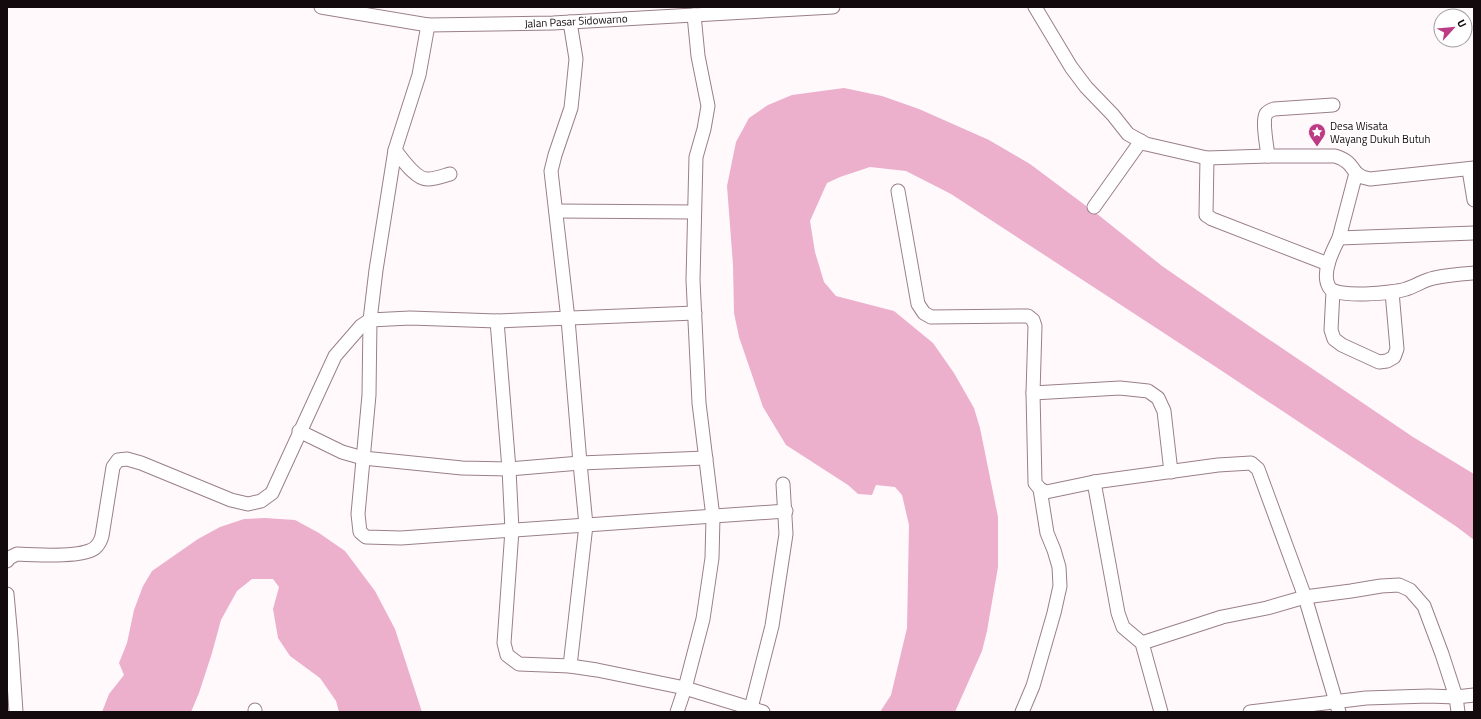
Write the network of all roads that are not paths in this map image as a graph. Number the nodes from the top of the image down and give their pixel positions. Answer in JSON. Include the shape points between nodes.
{"nodes":[{"id":1,"x":321,"y":7,"type":"edge"},
{"id":2,"x":833,"y":7,"type":"edge"},
{"id":3,"x":1035,"y":7,"type":"edge"},
{"id":4,"x":694,"y":15,"type":"junction"},
{"id":5,"x":570,"y":22,"type":"junction"},
{"id":6,"x":428,"y":25,"type":"junction"},
{"id":7,"x":1333,"y":105,"type":"dead end"},
{"id":8,"x":1141,"y":141,"type":"junction"},
{"id":9,"x":395,"y":150,"type":"junction"},
{"id":10,"x":1268,"y":156,"type":"junction"},
{"id":11,"x":1207,"y":158,"type":"junction"},
{"id":12,"x":1471,"y":169,"type":"edge"},
{"id":13,"x":1356,"y":173,"type":"junction"},
{"id":14,"x":450,"y":174,"type":"dead end"},
{"id":15,"x":898,"y":191,"type":"dead end"},
{"id":16,"x":1474,"y":200,"type":"edge"},
{"id":17,"x":1094,"y":206,"type":"dead end"},
{"id":18,"x":556,"y":211,"type":"junction"},
{"id":19,"x":694,"y":212,"type":"junction"},
{"id":20,"x":1474,"y":233,"type":"edge"},
{"id":21,"x":1339,"y":238,"type":"junction"},
{"id":22,"x":1328,"y":264,"type":"junction"},
{"id":23,"x":1474,"y":273,"type":"edge"},
{"id":24,"x":1333,"y":291,"type":"junction"},
{"id":25,"x":1392,"y":292,"type":"junction"},
{"id":26,"x":695,"y":314,"type":"junction"},
{"id":27,"x":568,"y":319,"type":"junction"},
{"id":28,"x":370,"y":320,"type":"junction"},
{"id":29,"x":497,"y":321,"type":"junction"},
{"id":30,"x":1033,"y":393,"type":"junction"},
{"id":31,"x":299,"y":432,"type":"junction"},
{"id":32,"x":363,"y":458,"type":"junction"},
{"id":33,"x":706,"y":458,"type":"junction"},
{"id":34,"x":580,"y":464,"type":"junction"},
{"id":35,"x":509,"y":469,"type":"junction"},
{"id":36,"x":1171,"y":472,"type":"junction"},
{"id":37,"x":1094,"y":482,"type":"junction"},
{"id":38,"x":783,"y":484,"type":"dead end"},
{"id":39,"x":1040,"y":489,"type":"junction"},
{"id":40,"x":786,"y":511,"type":"junction"},
{"id":41,"x":714,"y":517,"type":"junction"},
{"id":42,"x":586,"y":525,"type":"junction"},
{"id":43,"x":512,"y":530,"type":"junction"},
{"id":44,"x":7,"y":561,"type":"edge"},
{"id":45,"x":7,"y":594,"type":"edge"},
{"id":46,"x":1305,"y":596,"type":"junction"},
{"id":47,"x":9,"y":639,"type":"edge"},
{"id":48,"x":1142,"y":644,"type":"junction"},
{"id":49,"x":570,"y":666,"type":"junction"},
{"id":50,"x":685,"y":688,"type":"junction"},
{"id":51,"x":1474,"y":695,"type":"edge"},
{"id":52,"x":1456,"y":697,"type":"junction"},
{"id":53,"x":1338,"y":707,"type":"edge"},
{"id":54,"x":755,"y":711,"type":"edge"},
{"id":55,"x":16,"y":712,"type":"edge"},
{"id":56,"x":677,"y":712,"type":"edge"},
{"id":57,"x":1022,"y":712,"type":"edge"},
{"id":58,"x":1161,"y":712,"type":"edge"},
{"id":59,"x":1250,"y":712,"type":"edge"},
{"id":60,"x":1458,"y":712,"type":"edge"}],
"edges":[{"from":1,"to":6,"type":"street","name":"Jalan Pasar Sidowarno"},
{"from":2,"to":4,"type":"street","name":"Jalan Pasar Sidowarno"},
{"from":3,"to":8,"type":"street","via":[[1086,87],[1128,134]]},
{"from":4,"to":5,"type":"street","name":"Jalan Pasar Sidowarno"},
{"from":4,"to":19,"type":"street","via":[[698,56],[708,106],[696,157]]},
{"from":5,"to":6,"type":"street","name":"Jalan Pasar Sidowarno"},
{"from":5,"to":18,"type":"street","via":[[576,58],[575,74],[571,108],[551,171]]},
{"from":6,"to":9,"type":"street","via":[[420,75]]},
{"from":7,"to":10,"type":"street","via":[[1274,109],[1267,112],[1265,123]]},
{"from":8,"to":11,"type":"street"},
{"from":8,"to":17,"type":"street"},
{"from":9,"to":14,"type":"street","via":[[422,179]]},
{"from":9,"to":28,"type":"street"},
{"from":10,"to":11,"type":"street"},
{"from":10,"to":13,"type":"street","via":[[1335,156],[1344,158]]},
{"from":11,"to":22,"type":"street","via":[[1206,215]]},
{"from":12,"to":13,"type":"street","via":[[1370,179]]},
{"from":12,"to":16,"type":"street"},
{"from":13,"to":21,"type":"street"},
{"from":15,"to":30,"type":"street","via":[[918,304],[924,313],[931,318],[1028,316],[1035,326]]},
{"from":18,"to":19,"type":"street"},
{"from":18,"to":27,"type":"street"},
{"from":19,"to":26,"type":"street"},
{"from":20,"to":21,"type":"street"},
{"from":21,"to":22,"type":"street"},
{"from":22,"to":24,"type":"street","via":[[1327,282]]},
{"from":23,"to":25,"type":"street","via":[[1433,278],[1407,289]]},
{"from":24,"to":25,"type":"street","via":[[1361,294]]},
{"from":24,"to":25,"type":"street","via":[[1331,330],[1334,339],[1379,362],[1394,357],[1397,349]]},
{"from":26,"to":27,"type":"street"},
{"from":26,"to":33,"type":"street","via":[[699,404]]},
{"from":27,"to":29,"type":"street"},
{"from":27,"to":34,"type":"street"},
{"from":28,"to":29,"type":"street","via":[[410,318]]},
{"from":28,"to":31,"type":"street","via":[[361,326],[335,356]]},
{"from":28,"to":32,"type":"street","via":[[369,394]]},
{"from":29,"to":35,"type":"street"},
{"from":30,"to":36,"type":"street","via":[[1120,388],[1148,391],[1158,398],[1164,411]]},
{"from":30,"to":39,"type":"street","via":[[1035,483]]},
{"from":31,"to":32,"type":"street","via":[[342,452]]},
{"from":31,"to":44,"type":"street","via":[[272,492],[261,501],[248,504],[231,500],[141,463],[127,459],[118,460],[113,467],[99,544],[89,551],[74,554],[17,554]]},
{"from":32,"to":35,"type":"street","via":[[462,468]]},
{"from":32,"to":43,"type":"street","via":[[358,514],[360,532],[366,537],[401,538]]},
{"from":33,"to":34,"type":"street"},
{"from":33,"to":41,"type":"street"},
{"from":34,"to":35,"type":"street"},
{"from":34,"to":42,"type":"street"},
{"from":35,"to":43,"type":"street"},
{"from":36,"to":37,"type":"street"},
{"from":36,"to":46,"type":"street","via":[[1218,465],[1254,465],[1262,477]]},
{"from":37,"to":39,"type":"street","via":[[1046,492]]},
{"from":37,"to":48,"type":"street","via":[[1118,613],[1123,627]]},
{"from":38,"to":40,"type":"street"},
{"from":39,"to":57,"type":"street","via":[[1047,533],[1059,567],[1060,586],[1033,686]]},
{"from":40,"to":41,"type":"street"},
{"from":40,"to":54,"type":"street","via":[[786,534],[772,626]]},
{"from":41,"to":42,"type":"street"},
{"from":41,"to":50,"type":"street","via":[[712,558],[703,619]]},
{"from":42,"to":43,"type":"street"},
{"from":42,"to":49,"type":"street"},
{"from":43,"to":49,"type":"street","via":[[504,643],[507,655],[519,664]]},
{"from":45,"to":47,"type":"street"},
{"from":46,"to":48,"type":"street","via":[[1267,608],[1222,617]]},
{"from":46,"to":52,"type":"street","via":[[1381,586],[1399,585],[1410,590],[1424,606]]},
{"from":46,"to":53,"type":"street"},
{"from":47,"to":55,"type":"street"},
{"from":48,"to":58,"type":"street"},
{"from":49,"to":50,"type":"street"},
{"from":50,"to":54,"type":"street"},
{"from":50,"to":56,"type":"street"},
{"from":51,"to":52,"type":"street"},
{"from":52,"to":53,"type":"street","via":[[1366,698]]},
{"from":52,"to":60,"type":"street"},
{"from":53,"to":59,"type":"street"}]}
